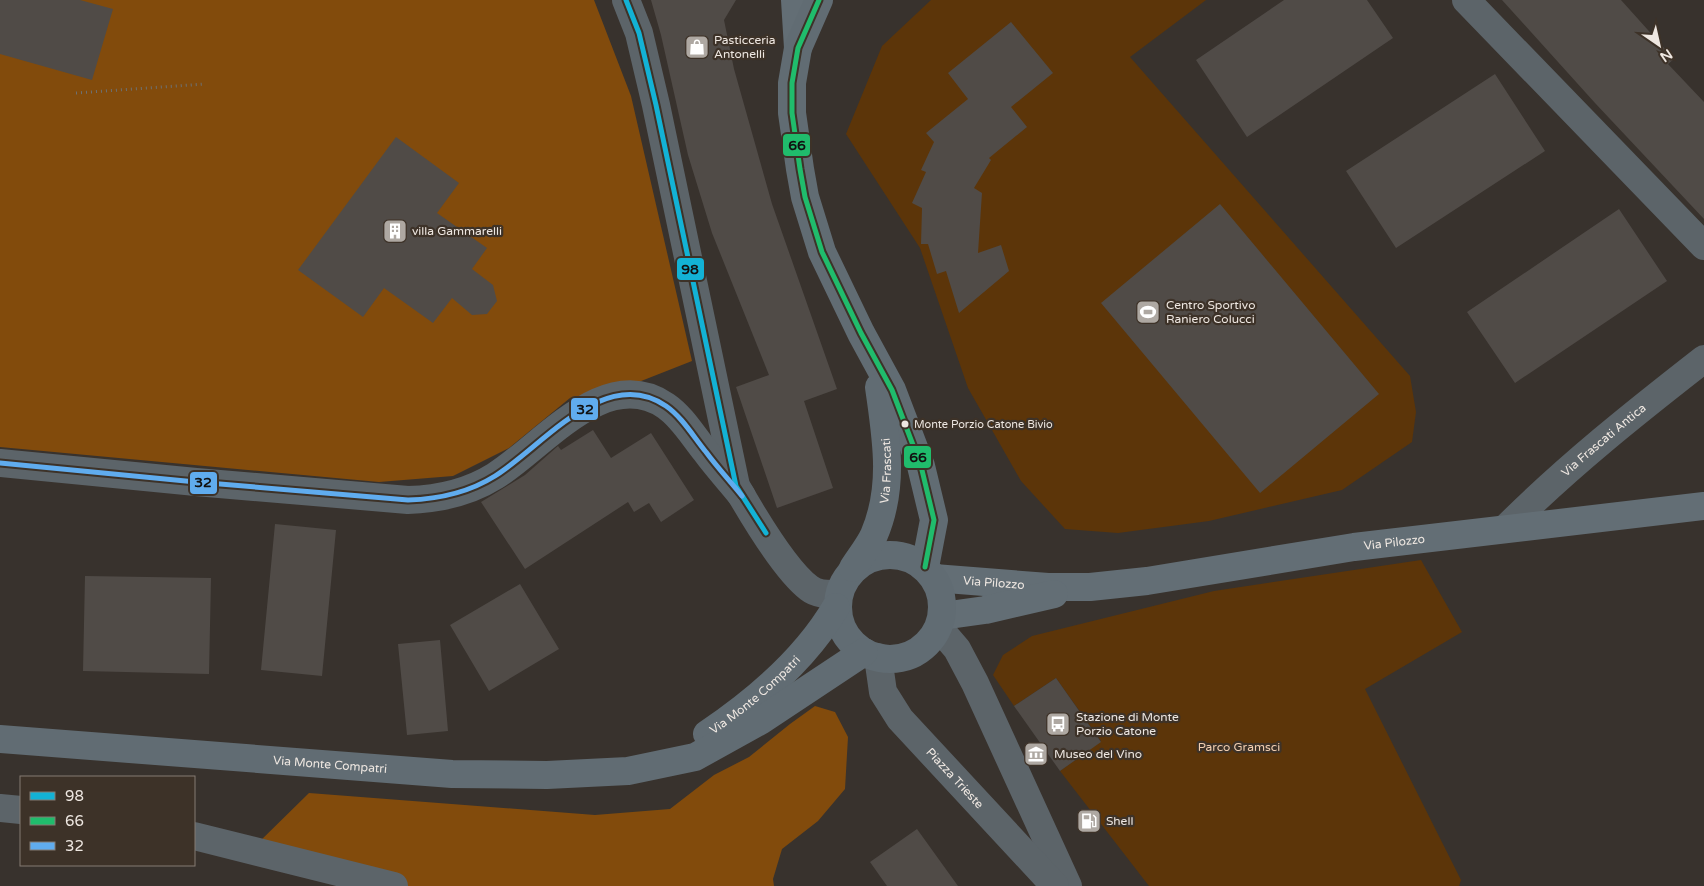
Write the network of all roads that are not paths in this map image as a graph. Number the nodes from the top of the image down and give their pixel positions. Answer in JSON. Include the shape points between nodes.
{"nodes":[{"id":1,"x":626,"y":0,"type":"edge"},
{"id":2,"x":795,"y":0,"type":"edge"},
{"id":3,"x":819,"y":0,"type":"edge"},
{"id":4,"x":1466,"y":0,"type":"edge"},
{"id":5,"x":798,"y":48,"type":"junction"},
{"id":6,"x":1704,"y":246,"type":"edge"},
{"id":7,"x":861,"y":333,"type":"junction"},
{"id":8,"x":1704,"y":358,"type":"edge"},
{"id":9,"x":0,"y":463,"type":"edge"},
{"id":10,"x":739,"y":491,"type":"junction"},
{"id":11,"x":1704,"y":506,"type":"edge"},
{"id":12,"x":1507,"y":528,"type":"junction"},
{"id":13,"x":930,"y":572,"type":"junction"},
{"id":14,"x":1084,"y":586,"type":"junction"},
{"id":15,"x":841,"y":592,"type":"junction"},
{"id":16,"x":941,"y":622,"type":"junction"},
{"id":17,"x":871,"y":655,"type":"junction"},
{"id":18,"x":0,"y":739,"type":"edge"},
{"id":19,"x":660,"y":766,"type":"junction"},
{"id":20,"x":0,"y":808,"type":"edge"},
{"id":21,"x":20,"y":810,"type":"edge"},
{"id":22,"x":195,"y":836,"type":"edge"},
{"id":23,"x":394,"y":886,"type":"edge"},
{"id":24,"x":1055,"y":886,"type":"edge"},
{"id":25,"x":1068,"y":886,"type":"edge"}],
"edges":[{"from":1,"to":10,"type":"street","via":[[639,33],[656,105]]},
{"from":2,"to":5,"type":"main road"},
{"from":3,"to":5,"type":"main road","name":"Via Frascati"},
{"from":4,"to":6,"type":"street"},
{"from":5,"to":7,"type":"main road","name":"Via Frascati","via":[[792,84],[792,113],[805,197],[822,252]]},
{"from":7,"to":13,"type":"main road","name":"Via Frascati","via":[[892,390],[921,466],[934,520]]},
{"from":7,"to":15,"type":"main road","name":"Via Frascati","via":[[878,378],[889,476],[886,502],[874,535]]},
{"from":8,"to":12,"type":"street","name":"Via Frascati Antica","via":[[1612,431],[1539,495]]},
{"from":9,"to":10,"type":"street","via":[[418,499],[446,497],[494,477],[580,409],[606,400],[639,395],[656,400],[676,416]]},
{"from":10,"to":15,"type":"street","via":[[757,522],[809,588],[822,594]]},
{"from":11,"to":12,"type":"main road","name":"Via Pilozzo"},
{"from":12,"to":14,"type":"main road","name":"Via Pilozzo","via":[[1354,547],[1148,581]]},
{"from":13,"to":14,"type":"main road","name":"Via Pilozzo","via":[[1048,587]]},
{"from":13,"to":15,"type":"main road","via":[[911,558],[878,555],[862,562]]},
{"from":13,"to":16,"type":"main road","via":[[942,594]]},
{"from":14,"to":16,"type":"main road","name":"Via Pilozzo"},
{"from":15,"to":17,"type":"main road","via":[[842,632],[852,644]]},
{"from":15,"to":19,"type":"main road","name":"Via Monte Compatri","via":[[823,629],[770,684],[727,721]]},
{"from":16,"to":17,"type":"main road","via":[[923,647],[909,655],[894,658]]},
{"from":16,"to":25,"type":"street","via":[[975,683]]},
{"from":17,"to":19,"type":"main road","name":"Via Monte Compatri","via":[[696,757]]},
{"from":17,"to":24,"type":"street","name":"Piazza Trieste","via":[[883,692],[900,719]]},
{"from":18,"to":19,"type":"main road","name":"Via Monte Compatri","via":[[452,774],[581,774]]},
{"from":20,"to":21,"type":"street"},
{"from":22,"to":23,"type":"street"}]}
